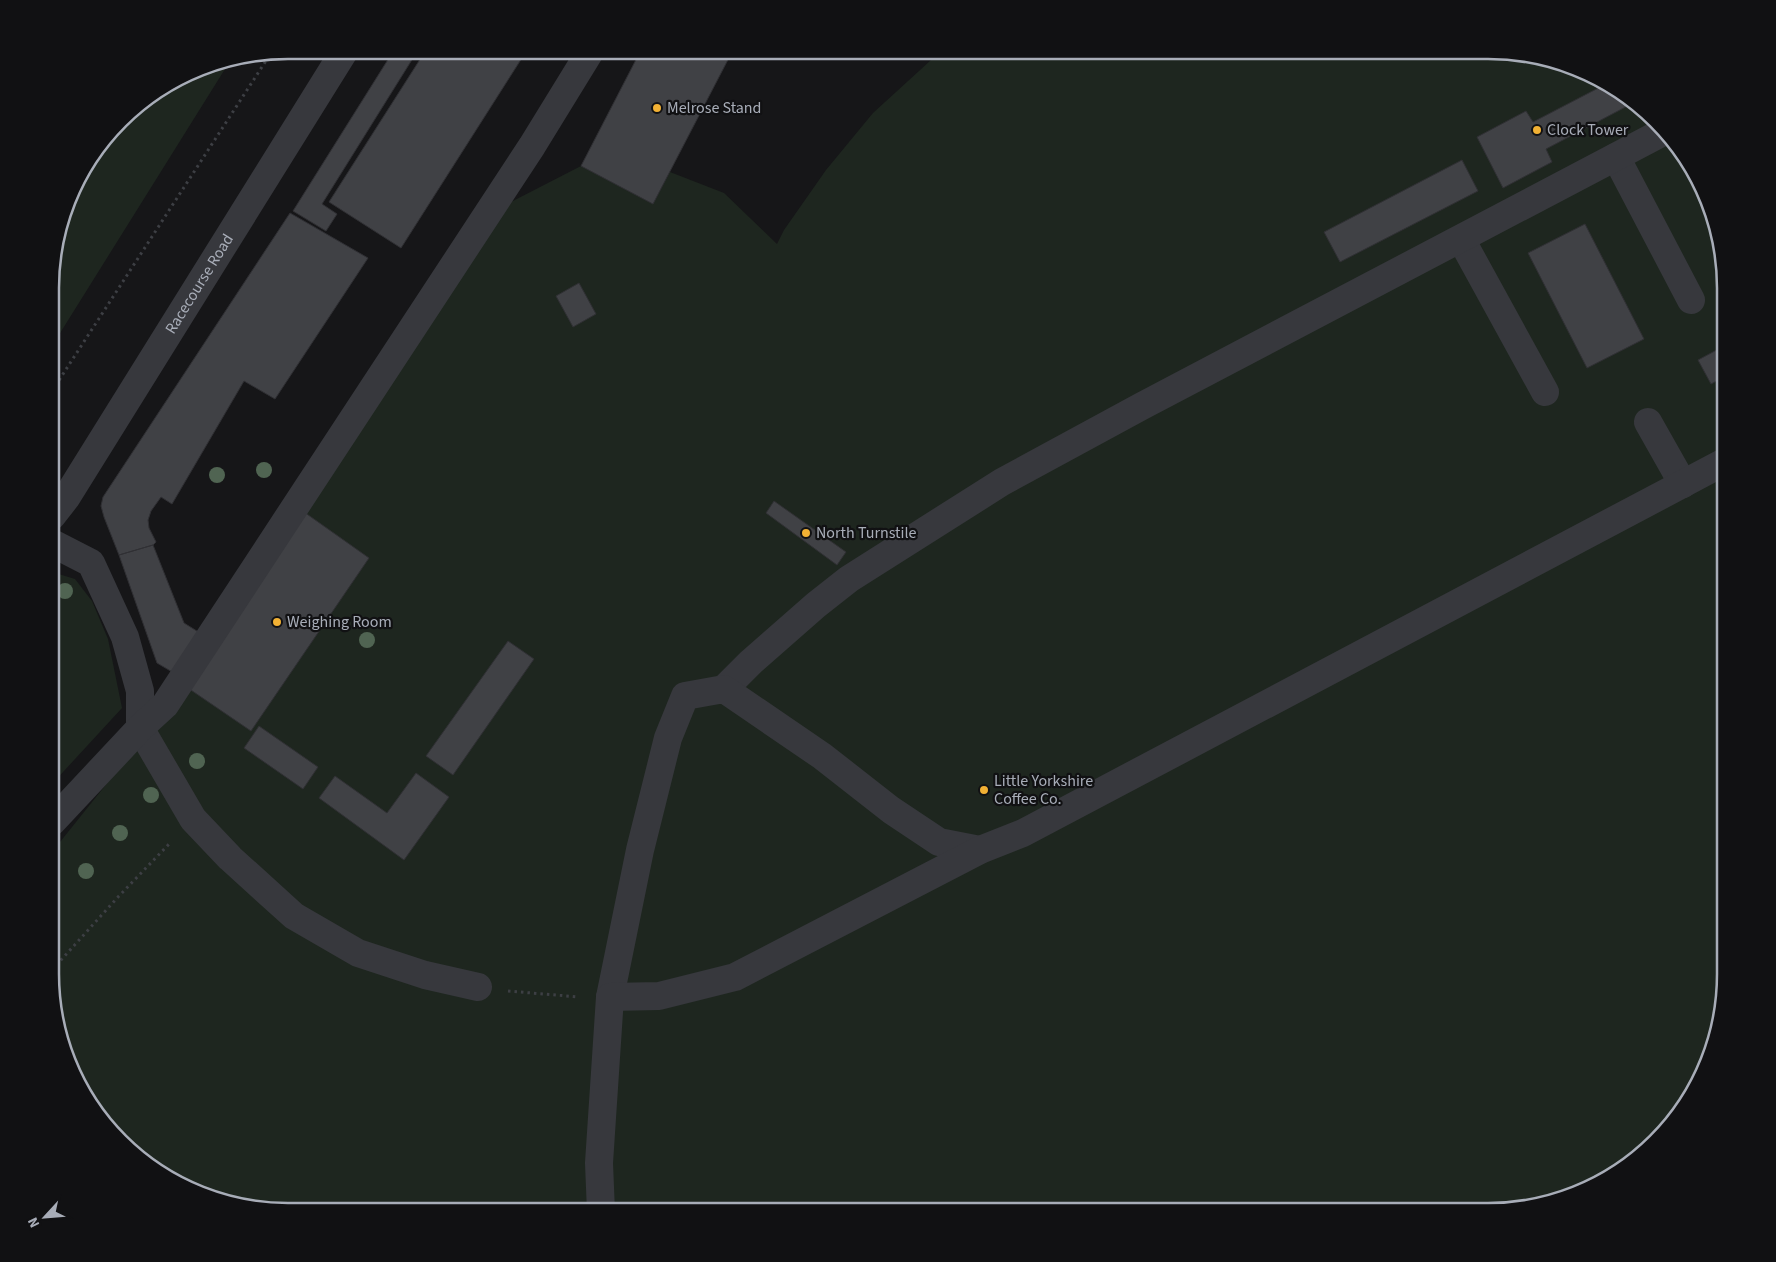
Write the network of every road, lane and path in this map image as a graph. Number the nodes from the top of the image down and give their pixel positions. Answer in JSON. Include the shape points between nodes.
{"nodes":[{"id":1,"x":339,"y":59,"type":"edge"},
{"id":2,"x":585,"y":59,"type":"edge"},
{"id":3,"x":267,"y":60,"type":"edge"},
{"id":4,"x":1658,"y":135,"type":"edge"},
{"id":5,"x":1616,"y":157,"type":"junction"},
{"id":6,"x":1461,"y":238,"type":"junction"},
{"id":7,"x":1691,"y":300,"type":"dead end"},
{"id":8,"x":59,"y":379,"type":"edge"},
{"id":9,"x":1545,"y":392,"type":"dead end"},
{"id":10,"x":1648,"y":422,"type":"dead end"},
{"id":11,"x":1717,"y":466,"type":"edge"},
{"id":12,"x":1683,"y":484,"type":"junction"},
{"id":13,"x":59,"y":507,"type":"edge"},
{"id":14,"x":59,"y":546,"type":"edge"},
{"id":15,"x":724,"y":689,"type":"junction"},
{"id":16,"x":140,"y":728,"type":"junction"},
{"id":17,"x":59,"y":815,"type":"edge"},
{"id":18,"x":193,"y":819,"type":"junction"},
{"id":19,"x":980,"y":850,"type":"junction"},
{"id":20,"x":59,"y":962,"type":"edge"},
{"id":21,"x":478,"y":987,"type":"joint"},
{"id":22,"x":610,"y":997,"type":"junction"},
{"id":23,"x":601,"y":1203,"type":"edge"}],
"edges":[{"from":1,"to":13,"type":"street","name":"Racecourse Road"},
{"from":2,"to":16,"type":"street","via":[[532,146],[166,705]]},
{"from":3,"to":8,"type":"path"},
{"from":4,"to":5,"type":"street"},
{"from":5,"to":6,"type":"street"},
{"from":5,"to":7,"type":"street"},
{"from":6,"to":9,"type":"street"},
{"from":6,"to":15,"type":"street","via":[[1002,482],[849,579]]},
{"from":10,"to":12,"type":"street"},
{"from":11,"to":12,"type":"street"},
{"from":12,"to":19,"type":"street","via":[[1023,834]]},
{"from":14,"to":16,"type":"street","via":[[92,563],[125,637],[140,691]]},
{"from":15,"to":19,"type":"street","via":[[939,842]]},
{"from":15,"to":22,"type":"street","via":[[685,696],[668,738],[640,850]]},
{"from":16,"to":17,"type":"street"},
{"from":16,"to":18,"type":"street"},
{"from":18,"to":20,"type":"path"},
{"from":18,"to":21,"type":"street","via":[[294,916],[358,953],[425,975]]},
{"from":19,"to":22,"type":"street","via":[[735,978],[659,996]]},
{"from":21,"to":22,"type":"path"},
{"from":22,"to":23,"type":"street","via":[[599,1163]]}]}
